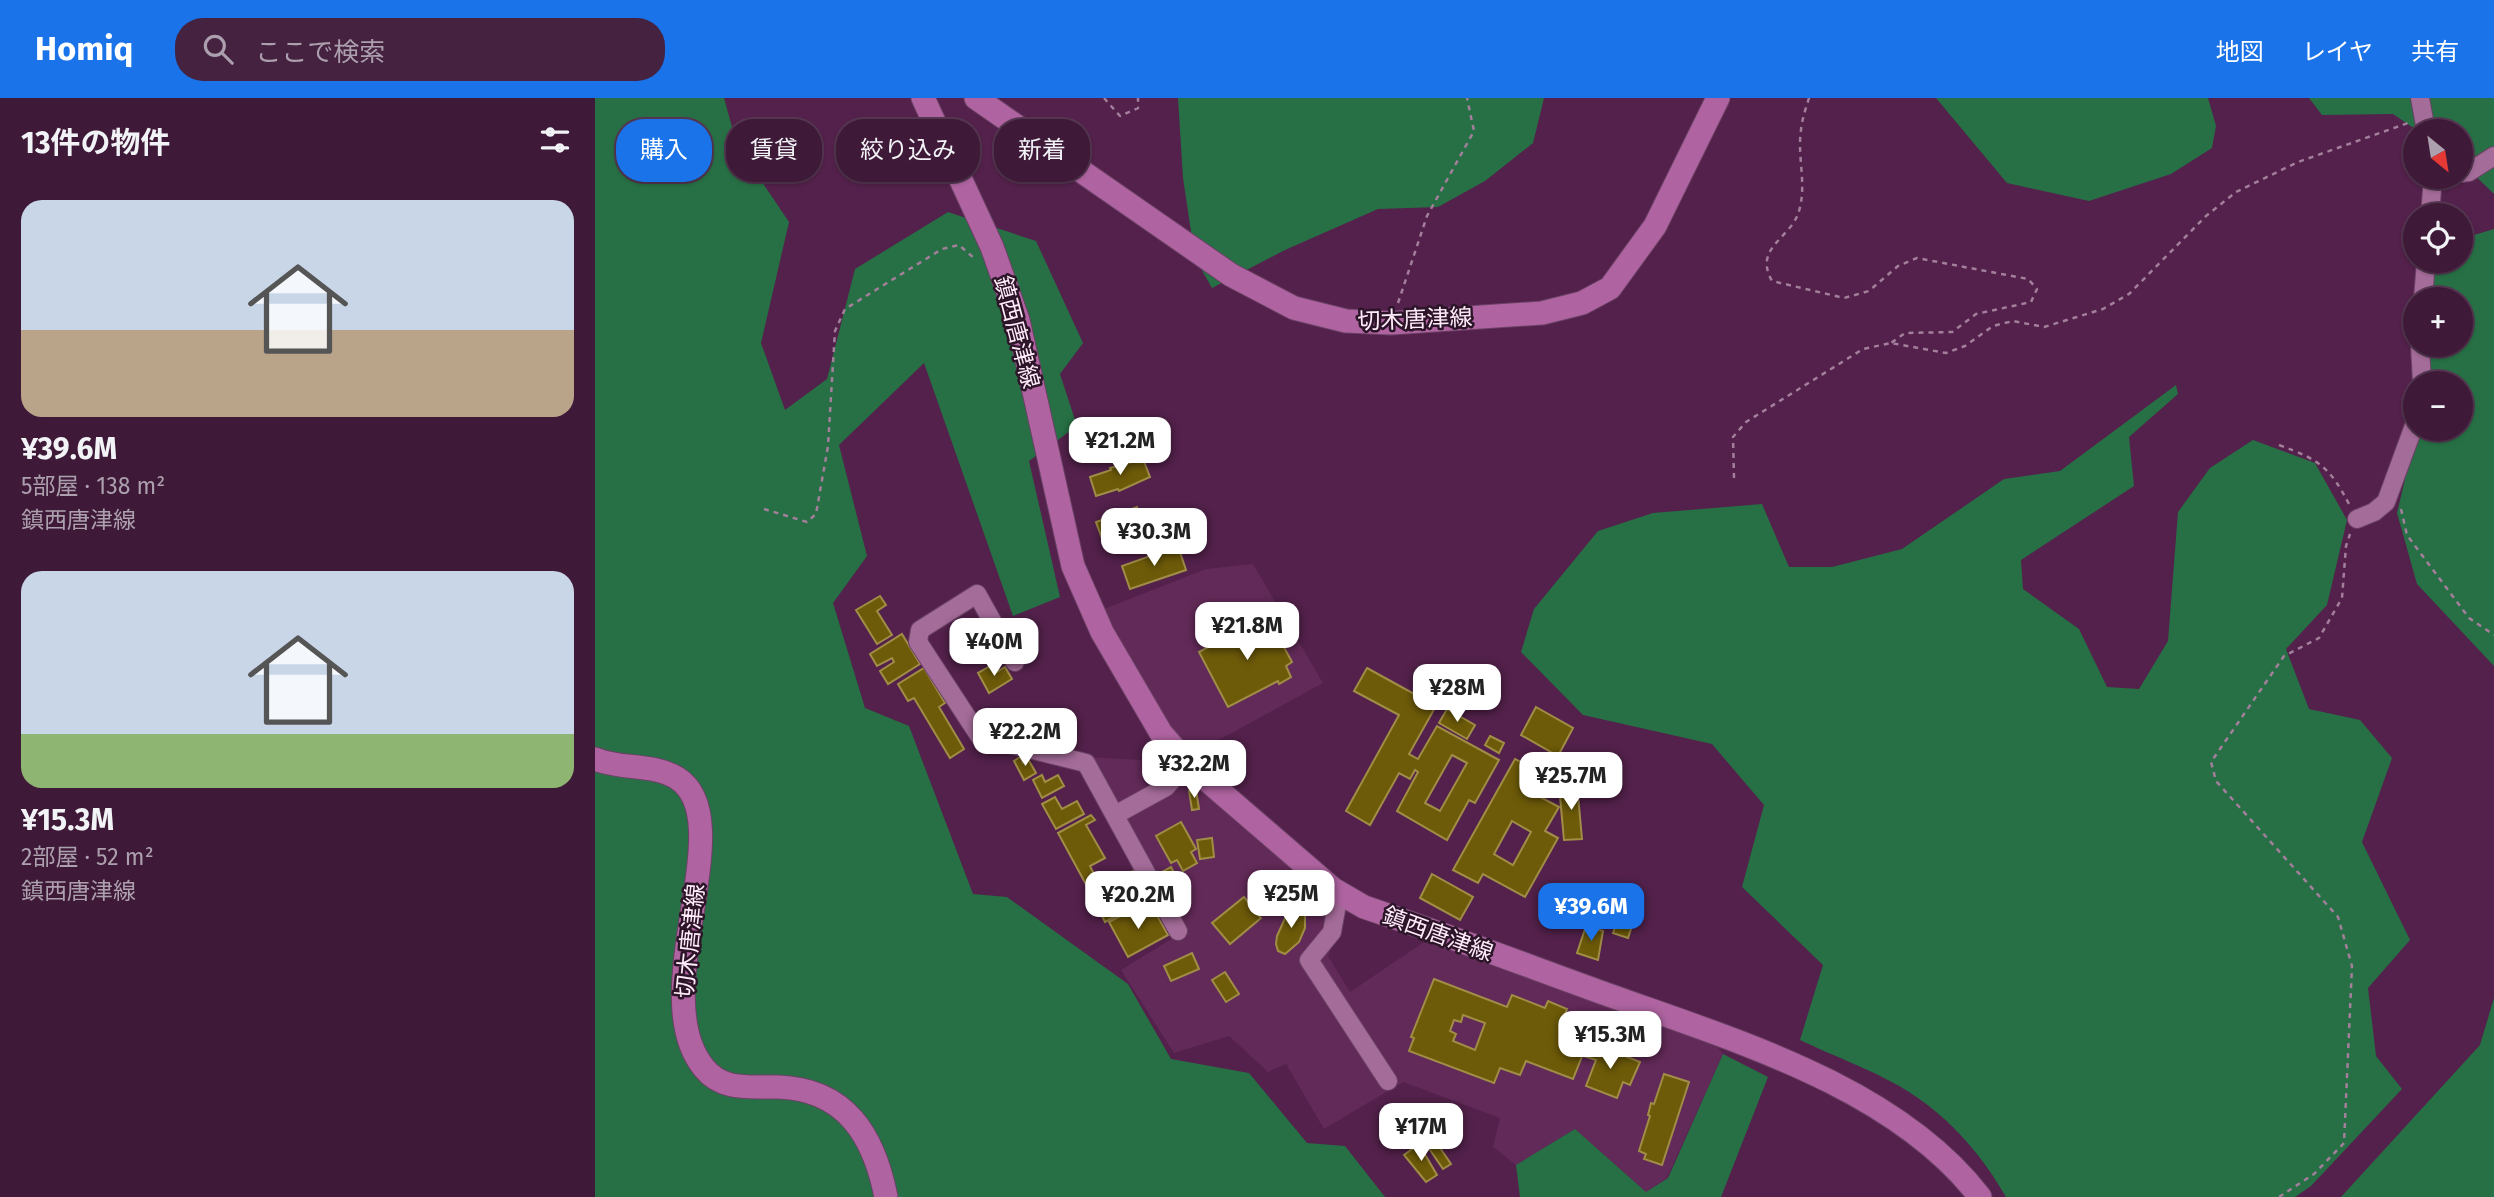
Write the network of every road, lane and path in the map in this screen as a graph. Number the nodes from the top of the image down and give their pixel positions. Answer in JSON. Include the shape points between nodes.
{"nodes":[{"id":1,"x":923,"y":98,"type":"edge"},
{"id":2,"x":976,"y":98,"type":"edge"},
{"id":3,"x":1104,"y":98,"type":"edge"},
{"id":4,"x":1138,"y":98,"type":"edge"},
{"id":5,"x":1467,"y":98,"type":"edge"},
{"id":6,"x":1718,"y":98,"type":"edge"},
{"id":7,"x":1809,"y":98,"type":"edge"},
{"id":8,"x":2420,"y":98,"type":"edge"},
{"id":9,"x":2424,"y":119,"type":"edge"},
{"id":10,"x":2403,"y":131,"type":"edge"},
{"id":11,"x":2494,"y":156,"type":"edge"},
{"id":12,"x":2473,"y":169,"type":"edge"},
{"id":13,"x":980,"y":268,"type":"dead end"},
{"id":14,"x":1391,"y":323,"type":"junction"},
{"id":15,"x":1891,"y":343,"type":"junction"},
{"id":16,"x":2408,"y":441,"type":"edge"},
{"id":17,"x":2279,"y":445,"type":"dead end"},
{"id":18,"x":1734,"y":478,"type":"dead end"},
{"id":19,"x":2401,"y":498,"type":"dead end"},
{"id":20,"x":764,"y":509,"type":"dead end"},
{"id":21,"x":2357,"y":519,"type":"junction"},
{"id":22,"x":2494,"y":635,"type":"edge"},
{"id":23,"x":1015,"y":662,"type":"dead end"},
{"id":24,"x":595,"y":759,"type":"edge"},
{"id":25,"x":1187,"y":763,"type":"junction"},
{"id":26,"x":1115,"y":815,"type":"junction"},
{"id":27,"x":1339,"y":892,"type":"junction"},
{"id":28,"x":1178,"y":931,"type":"dead end"},
{"id":29,"x":1388,"y":1081,"type":"dead end"},
{"id":30,"x":886,"y":1197,"type":"edge"},
{"id":31,"x":1980,"y":1197,"type":"edge"},
{"id":32,"x":2279,"y":1197,"type":"edge"}],
"edges":[{"from":1,"to":25,"type":"main road","name":"鎮西唐津線","via":[[992,247],[1018,320],[1073,566],[1089,607],[1161,733]]},
{"from":2,"to":14,"type":"main road","name":"切木唐津線","via":[[1231,275],[1294,308],[1346,321]]},
{"from":3,"to":4,"type":"path","via":[[1120,116],[1138,108]]},
{"from":5,"to":14,"type":"path","via":[[1474,131],[1427,216]]},
{"from":6,"to":14,"type":"main road","name":"切木唐津線","via":[[1655,226],[1610,288],[1582,303],[1542,313]]},
{"from":7,"to":15,"type":"path","via":[[1800,131],[1803,188],[1799,215],[1768,253],[1766,269],[1772,281],[1844,298],[1869,291],[1898,266],[1917,258],[2028,279],[2037,289],[2031,302],[1976,314],[1952,332],[1905,333]]},
{"from":8,"to":9,"type":"street"},
{"from":10,"to":15,"type":"path","via":[[2298,162],[2236,192],[2129,294],[2102,309],[2044,327],[2003,323],[1946,353]]},
{"from":11,"to":12,"type":"street"},
{"from":13,"to":20,"type":"path","via":[[974,256],[959,245],[942,248],[845,309],[835,331],[828,446],[816,514],[807,522]]},
{"from":15,"to":18,"type":"path","via":[[1863,349],[1746,422],[1733,437]]},
{"from":16,"to":21,"type":"street","via":[[2386,502]]},
{"from":17,"to":21,"type":"path","via":[[2312,457],[2335,477]]},
{"from":19,"to":22,"type":"path","via":[[2407,535],[2469,618]]},
{"from":21,"to":32,"type":"path","via":[[2346,546],[2342,598],[2319,638],[2284,656],[2211,762],[2216,781],[2338,917],[2352,966],[2344,1143],[2315,1174]]},
{"from":23,"to":26,"type":"street","via":[[977,594],[920,629],[918,642],[980,737],[1086,763]]},
{"from":24,"to":30,"type":"main road","name":"切木唐津線","via":[[609,765],[653,769],[678,779],[691,792],[698,811],[701,848],[682,975],[682,1011],[692,1049],[705,1070],[725,1083],[749,1089],[810,1090],[841,1108],[860,1129],[879,1163]]},
{"from":25,"to":26,"type":"street","via":[[1166,788]]},
{"from":25,"to":27,"type":"main road","name":"鎮西唐津線"},
{"from":26,"to":28,"type":"street"},
{"from":27,"to":29,"type":"street","via":[[1332,933],[1309,960]]},
{"from":27,"to":31,"type":"main road","name":"鎮西唐津線","via":[[1364,908],[1741,1043],[1859,1095],[1941,1155]]}]}
